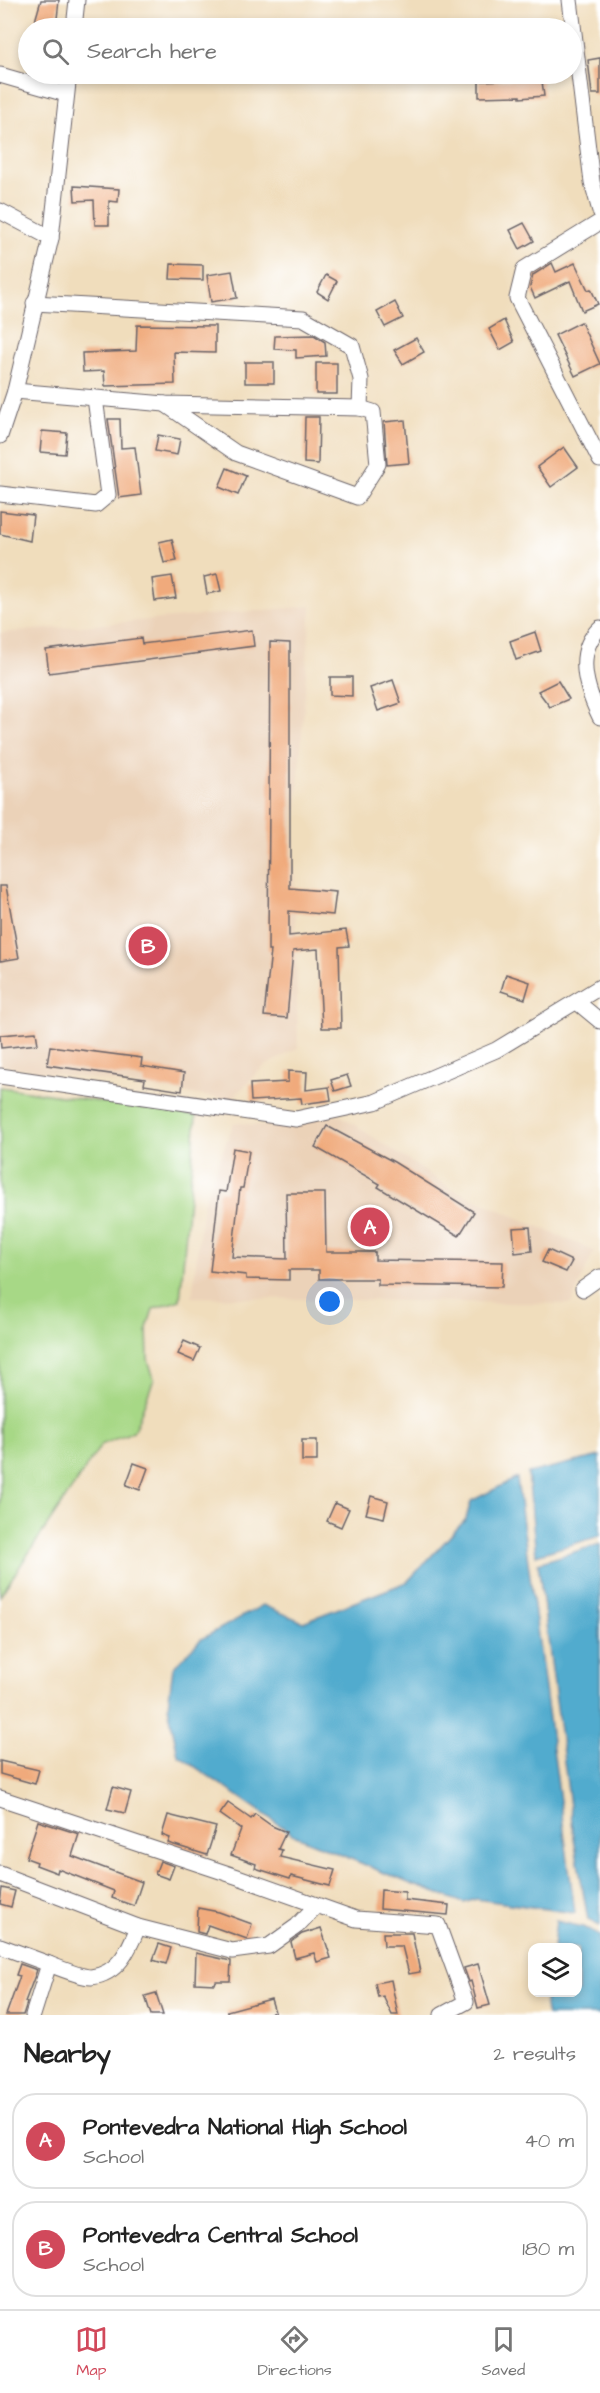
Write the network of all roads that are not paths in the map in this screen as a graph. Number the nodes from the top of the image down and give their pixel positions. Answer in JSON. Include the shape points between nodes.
{"nodes":[{"id":1,"x":77,"y":0,"type":"edge"},
{"id":2,"x":570,"y":0,"type":"edge"},
{"id":3,"x":75,"y":18,"type":"edge"},
{"id":4,"x":572,"y":18,"type":"edge"},
{"id":5,"x":0,"y":75,"type":"edge"},
{"id":6,"x":18,"y":80,"type":"edge"},
{"id":7,"x":31,"y":84,"type":"edge"},
{"id":8,"x":68,"y":84,"type":"edge"},
{"id":9,"x":580,"y":84,"type":"edge"},
{"id":10,"x":66,"y":94,"type":"junction"},
{"id":11,"x":0,"y":211,"type":"edge"},
{"id":12,"x":600,"y":211,"type":"edge"},
{"id":13,"x":600,"y":222,"type":"edge"},
{"id":14,"x":51,"y":238,"type":"junction"},
{"id":15,"x":34,"y":303,"type":"junction"},
{"id":16,"x":15,"y":391,"type":"junction"},
{"id":17,"x":95,"y":398,"type":"junction"},
{"id":18,"x":165,"y":404,"type":"junction"},
{"id":19,"x":360,"y":408,"type":"junction"},
{"id":20,"x":0,"y":436,"type":"edge"},
{"id":21,"x":600,"y":460,"type":"edge"},
{"id":22,"x":0,"y":494,"type":"edge"},
{"id":23,"x":600,"y":628,"type":"edge"},
{"id":24,"x":600,"y":717,"type":"edge"},
{"id":25,"x":600,"y":987,"type":"edge"},
{"id":26,"x":577,"y":1002,"type":"junction"},
{"id":27,"x":600,"y":1021,"type":"edge"},
{"id":28,"x":0,"y":1076,"type":"edge"},
{"id":29,"x":600,"y":1277,"type":"edge"},
{"id":30,"x":583,"y":1289,"type":"dead end"},
{"id":31,"x":0,"y":1798,"type":"edge"},
{"id":32,"x":0,"y":1874,"type":"edge"},
{"id":33,"x":316,"y":1906,"type":"junction"},
{"id":34,"x":138,"y":1927,"type":"junction"},
{"id":35,"x":0,"y":1946,"type":"edge"},
{"id":36,"x":49,"y":1965,"type":"junction"},
{"id":37,"x":33,"y":2015,"type":"edge"},
{"id":38,"x":442,"y":2015,"type":"edge"}],
"edges":[{"from":1,"to":3,"type":"street"},
{"from":2,"to":4,"type":"street"},
{"from":5,"to":6,"type":"street"},
{"from":7,"to":10,"type":"street"},
{"from":8,"to":10,"type":"street"},
{"from":9,"to":12,"type":"street","via":[[592,182]]},
{"from":10,"to":14,"type":"street"},
{"from":11,"to":14,"type":"street"},
{"from":13,"to":21,"type":"street","via":[[524,269],[517,298]]},
{"from":14,"to":15,"type":"street"},
{"from":15,"to":16,"type":"street"},
{"from":15,"to":19,"type":"street","via":[[303,318],[352,346],[361,379]]},
{"from":16,"to":17,"type":"street"},
{"from":16,"to":20,"type":"street"},
{"from":17,"to":18,"type":"street"},
{"from":17,"to":22,"type":"street","via":[[108,495],[96,505]]},
{"from":18,"to":19,"type":"street"},
{"from":18,"to":19,"type":"street","via":[[236,453],[357,497],[378,464],[373,412]]},
{"from":23,"to":24,"type":"street","via":[[593,634],[584,657],[588,694]]},
{"from":25,"to":26,"type":"street"},
{"from":26,"to":27,"type":"street"},
{"from":26,"to":28,"type":"street","via":[[496,1050],[375,1102],[296,1119]]},
{"from":29,"to":30,"type":"street"},
{"from":31,"to":33,"type":"street"},
{"from":32,"to":34,"type":"street"},
{"from":33,"to":34,"type":"street","via":[[269,1946],[232,1951]]},
{"from":33,"to":38,"type":"street","via":[[356,1919],[438,1924],[466,2002]]},
{"from":34,"to":36,"type":"street","via":[[126,1956],[112,1970],[90,1977]]},
{"from":35,"to":36,"type":"street"},
{"from":36,"to":37,"type":"street"}]}
